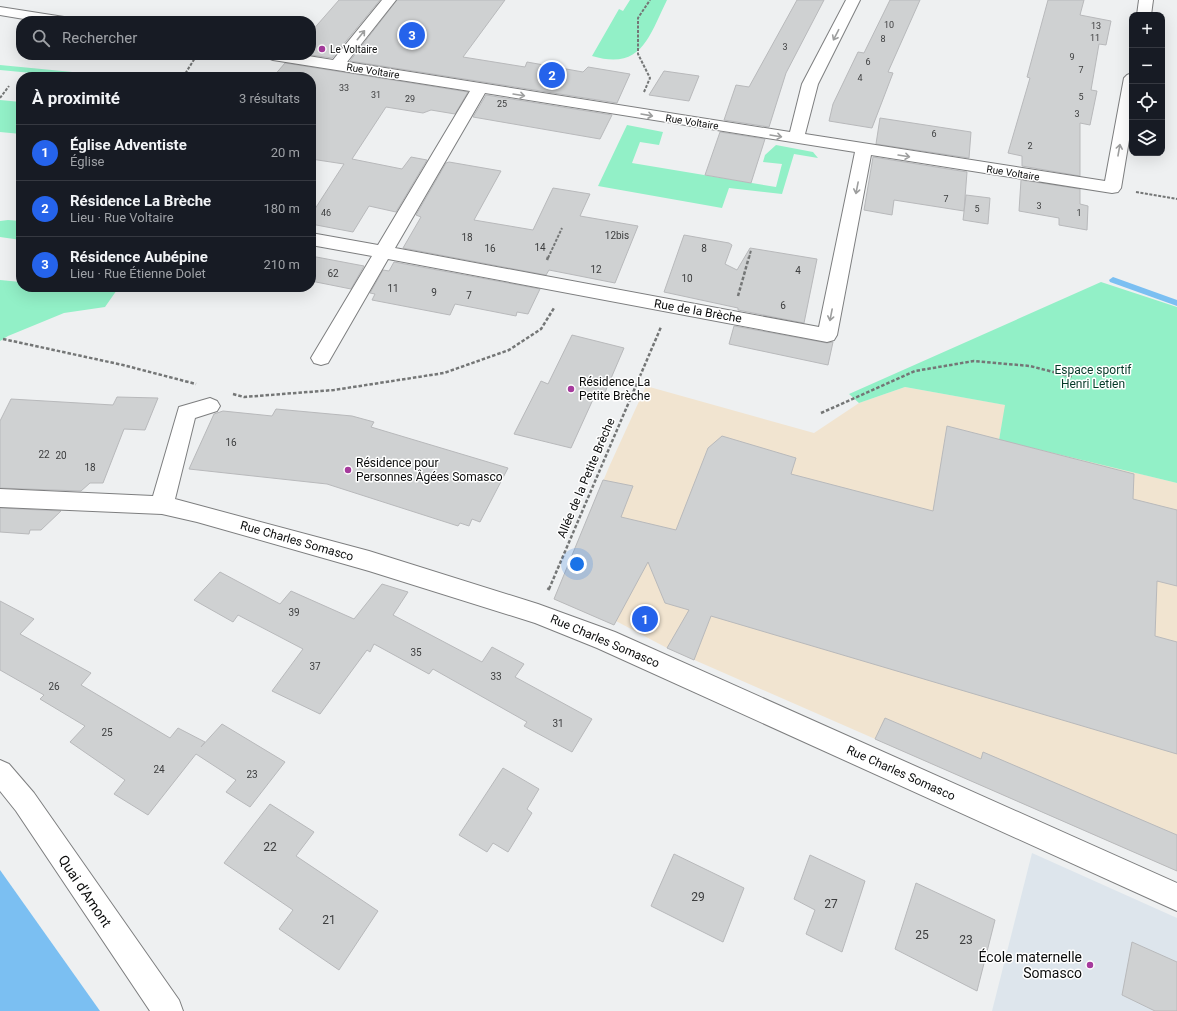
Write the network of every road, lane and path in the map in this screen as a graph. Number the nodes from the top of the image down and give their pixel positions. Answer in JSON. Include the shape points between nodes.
{"nodes":[{"id":1,"x":389,"y":0,"type":"edge"},
{"id":2,"x":650,"y":0,"type":"edge"},
{"id":3,"x":854,"y":0,"type":"edge"},
{"id":4,"x":1146,"y":0,"type":"edge"},
{"id":5,"x":0,"y":11,"type":"edge"},
{"id":6,"x":1144,"y":12,"type":"edge"},
{"id":7,"x":32,"y":16,"type":"edge"},
{"id":8,"x":194,"y":60,"type":"edge"},
{"id":9,"x":305,"y":60,"type":"edge"},
{"id":10,"x":337,"y":65,"type":"junction"},
{"id":11,"x":185,"y":72,"type":"edge"},
{"id":12,"x":1131,"y":84,"type":"edge"},
{"id":13,"x":9,"y":86,"type":"dead end"},
{"id":14,"x":480,"y":88,"type":"junction"},
{"id":15,"x":0,"y":98,"type":"edge"},
{"id":16,"x":634,"y":113,"type":"junction"},
{"id":17,"x":796,"y":139,"type":"junction"},
{"id":18,"x":864,"y":150,"type":"junction"},
{"id":19,"x":1112,"y":188,"type":"junction"},
{"id":20,"x":1177,"y":199,"type":"edge"},
{"id":21,"x":562,"y":228,"type":"dead end"},
{"id":22,"x":316,"y":240,"type":"edge"},
{"id":23,"x":751,"y":250,"type":"dead end"},
{"id":24,"x":383,"y":252,"type":"junction"},
{"id":25,"x":537,"y":281,"type":"junction"},
{"id":26,"x":670,"y":306,"type":"junction"},
{"id":27,"x":732,"y":317,"type":"junction"},
{"id":28,"x":321,"y":358,"type":"dead end"},
{"id":29,"x":1073,"y":377,"type":"dead end"},
{"id":30,"x":210,"y":406,"type":"dead end"},
{"id":31,"x":821,"y":413,"type":"dead end"},
{"id":32,"x":0,"y":498,"type":"edge"},
{"id":33,"x":162,"y":505,"type":"junction"},
{"id":34,"x":538,"y":614,"type":"junction"},
{"id":35,"x":0,"y":773,"type":"edge"},
{"id":36,"x":1177,"y":897,"type":"edge"},
{"id":37,"x":168,"y":1011,"type":"edge"}],
"edges":[{"from":10,"to":1,"type":"street","one_way":true},
{"from":2,"to":16,"type":"path","via":[[638,18],[638,54],[650,78]]},
{"from":3,"to":17,"type":"street","one_way":true,"via":[[810,84]]},
{"from":4,"to":6,"type":"street"},
{"from":5,"to":7,"type":"street"},
{"from":8,"to":11,"type":"path"},
{"from":9,"to":10,"type":"street","name":"Rue Voltaire"},
{"from":10,"to":14,"type":"street","name":"Rue Voltaire"},
{"from":19,"to":12,"type":"street","one_way":true},
{"from":13,"to":15,"type":"path"},
{"from":14,"to":16,"type":"street","name":"Rue Voltaire","one_way":true},
{"from":14,"to":24,"type":"street"},
{"from":16,"to":17,"type":"street","name":"Rue Voltaire","one_way":true},
{"from":17,"to":18,"type":"street","name":"Rue Voltaire"},
{"from":18,"to":19,"type":"street","name":"Rue Voltaire","one_way":true},
{"from":18,"to":27,"type":"street","name":"Rue de la Brèche","one_way":true,"via":[[827,335]]},
{"from":19,"to":20,"type":"path"},
{"from":21,"to":25,"type":"path"},
{"from":22,"to":24,"type":"street","name":"Rue de la Brèche"},
{"from":23,"to":27,"type":"path"},
{"from":24,"to":25,"type":"street","name":"Rue de la Brèche"},
{"from":24,"to":28,"type":"street"},
{"from":25,"to":26,"type":"street","name":"Rue de la Brèche"},
{"from":26,"to":27,"type":"street","name":"Rue de la Brèche"},
{"from":26,"to":34,"type":"path","name":"Allée de la Petite Brèche"},
{"from":29,"to":31,"type":"path","via":[[1030,366],[974,361],[915,372]]},
{"from":30,"to":33,"type":"street","via":[[186,413]]},
{"from":32,"to":33,"type":"street","name":"Rue Charles Somasco"},
{"from":33,"to":34,"type":"street","name":"Rue Charles Somasco","via":[[368,561]]},
{"from":34,"to":36,"type":"street","name":"Rue Charles Somasco","via":[[606,640]]},
{"from":35,"to":37,"type":"street","name":"Quai d'Amont","via":[[25,802]]}]}
